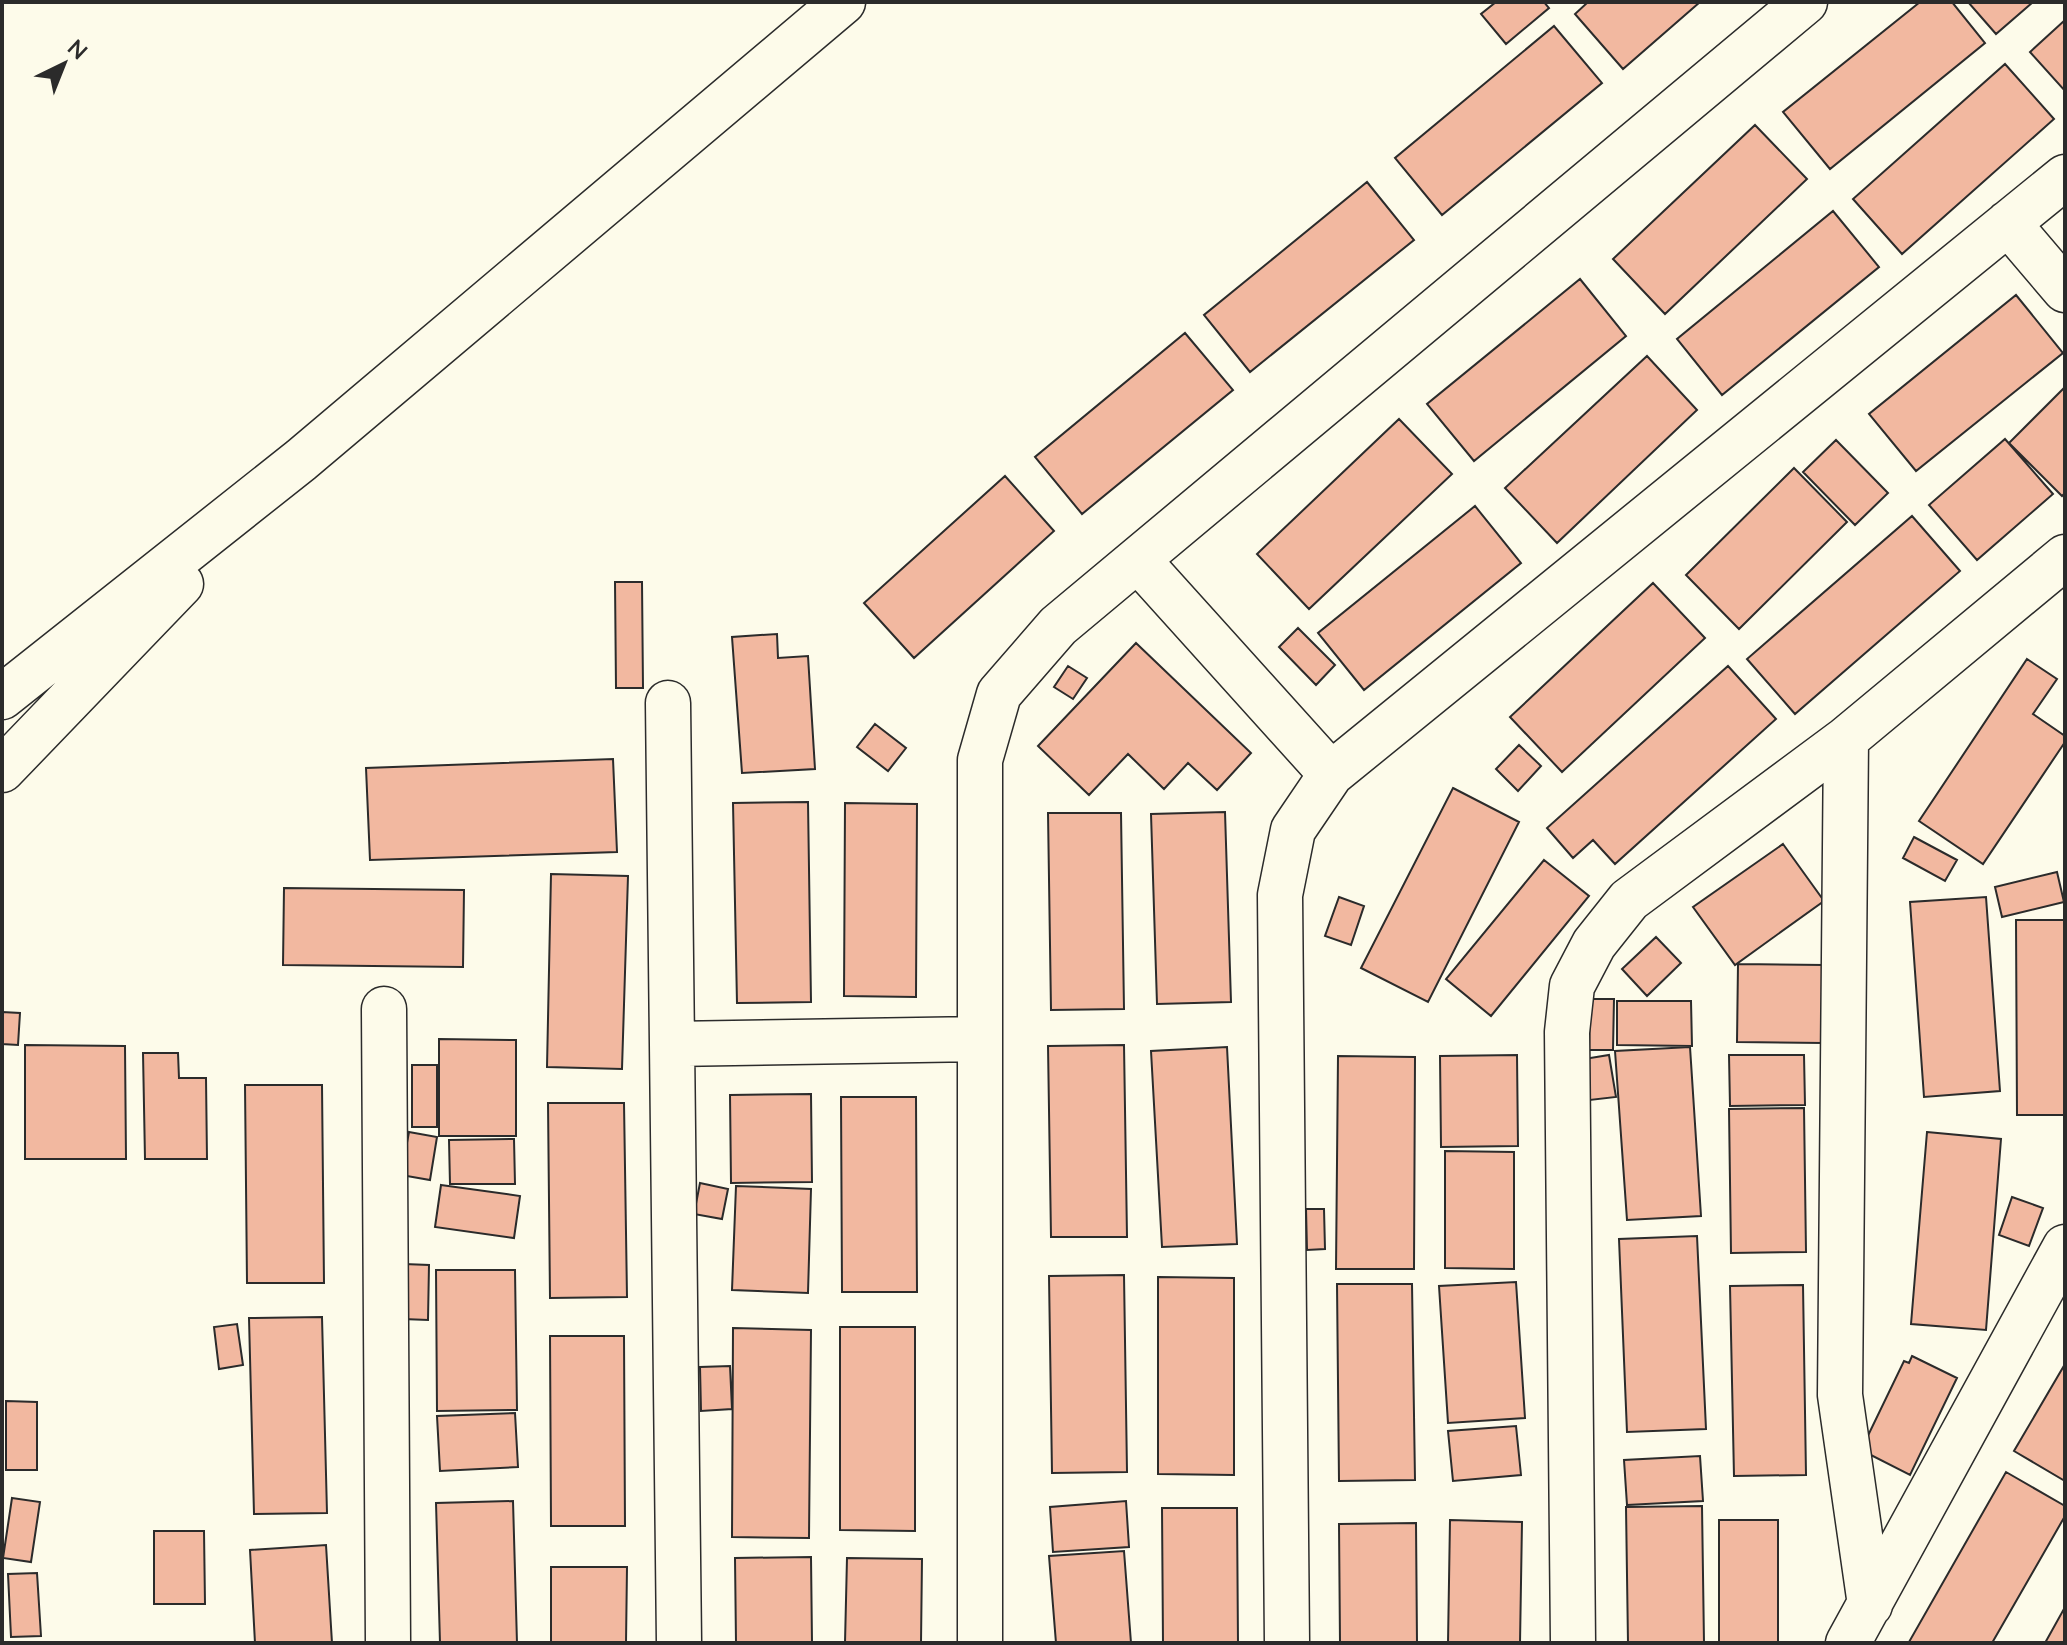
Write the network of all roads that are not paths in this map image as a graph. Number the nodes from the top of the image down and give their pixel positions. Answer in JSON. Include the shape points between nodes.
{"nodes":[{"id":1,"x":843,"y":2,"type":"edge"},
{"id":2,"x":1805,"y":2,"type":"edge"},
{"id":3,"x":2065,"y":177,"type":"edge"},
{"id":4,"x":2008,"y":223,"type":"junction"},
{"id":5,"x":2065,"y":290,"type":"edge"},
{"id":6,"x":301,"y":460,"type":"junction"},
{"id":7,"x":2065,"y":557,"type":"edge"},
{"id":8,"x":1138,"y":560,"type":"junction"},
{"id":9,"x":2,"y":697,"type":"edge"},
{"id":10,"x":668,"y":703,"type":"dead end"},
{"id":11,"x":1846,"y":739,"type":"junction"},
{"id":12,"x":2,"y":770,"type":"edge"},
{"id":13,"x":1331,"y":774,"type":"junction"},
{"id":14,"x":384,"y":1009,"type":"dead end"},
{"id":15,"x":980,"y":1039,"type":"junction"},
{"id":16,"x":672,"y":1044,"type":"junction"},
{"id":17,"x":2065,"y":1247,"type":"edge"},
{"id":18,"x":1870,"y":1605,"type":"junction"},
{"id":19,"x":388,"y":1643,"type":"edge"},
{"id":20,"x":679,"y":1643,"type":"edge"},
{"id":21,"x":980,"y":1643,"type":"edge"},
{"id":22,"x":1287,"y":1643,"type":"edge"},
{"id":23,"x":1573,"y":1643,"type":"edge"},
{"id":24,"x":1848,"y":1643,"type":"edge"}],
"edges":[{"from":1,"to":6,"type":"street"},
{"from":2,"to":8,"type":"street"},
{"from":3,"to":4,"type":"street"},
{"from":4,"to":5,"type":"street"},
{"from":4,"to":13,"type":"street"},
{"from":6,"to":9,"type":"street"},
{"from":6,"to":12,"type":"street"},
{"from":7,"to":11,"type":"street"},
{"from":8,"to":13,"type":"street"},
{"from":8,"to":15,"type":"street","via":[[1058,626],[999,694],[980,760]]},
{"from":10,"to":16,"type":"street"},
{"from":11,"to":18,"type":"street","via":[[1840,1395]]},
{"from":11,"to":23,"type":"street","via":[[1629,900],[1594,944],[1572,986],[1567,1032]]},
{"from":13,"to":22,"type":"street","via":[[1293,830],[1280,895]]},
{"from":14,"to":19,"type":"street"},
{"from":15,"to":16,"type":"street"},
{"from":15,"to":21,"type":"street"},
{"from":16,"to":20,"type":"street"},
{"from":17,"to":18,"type":"street"},
{"from":18,"to":24,"type":"street"}]}
